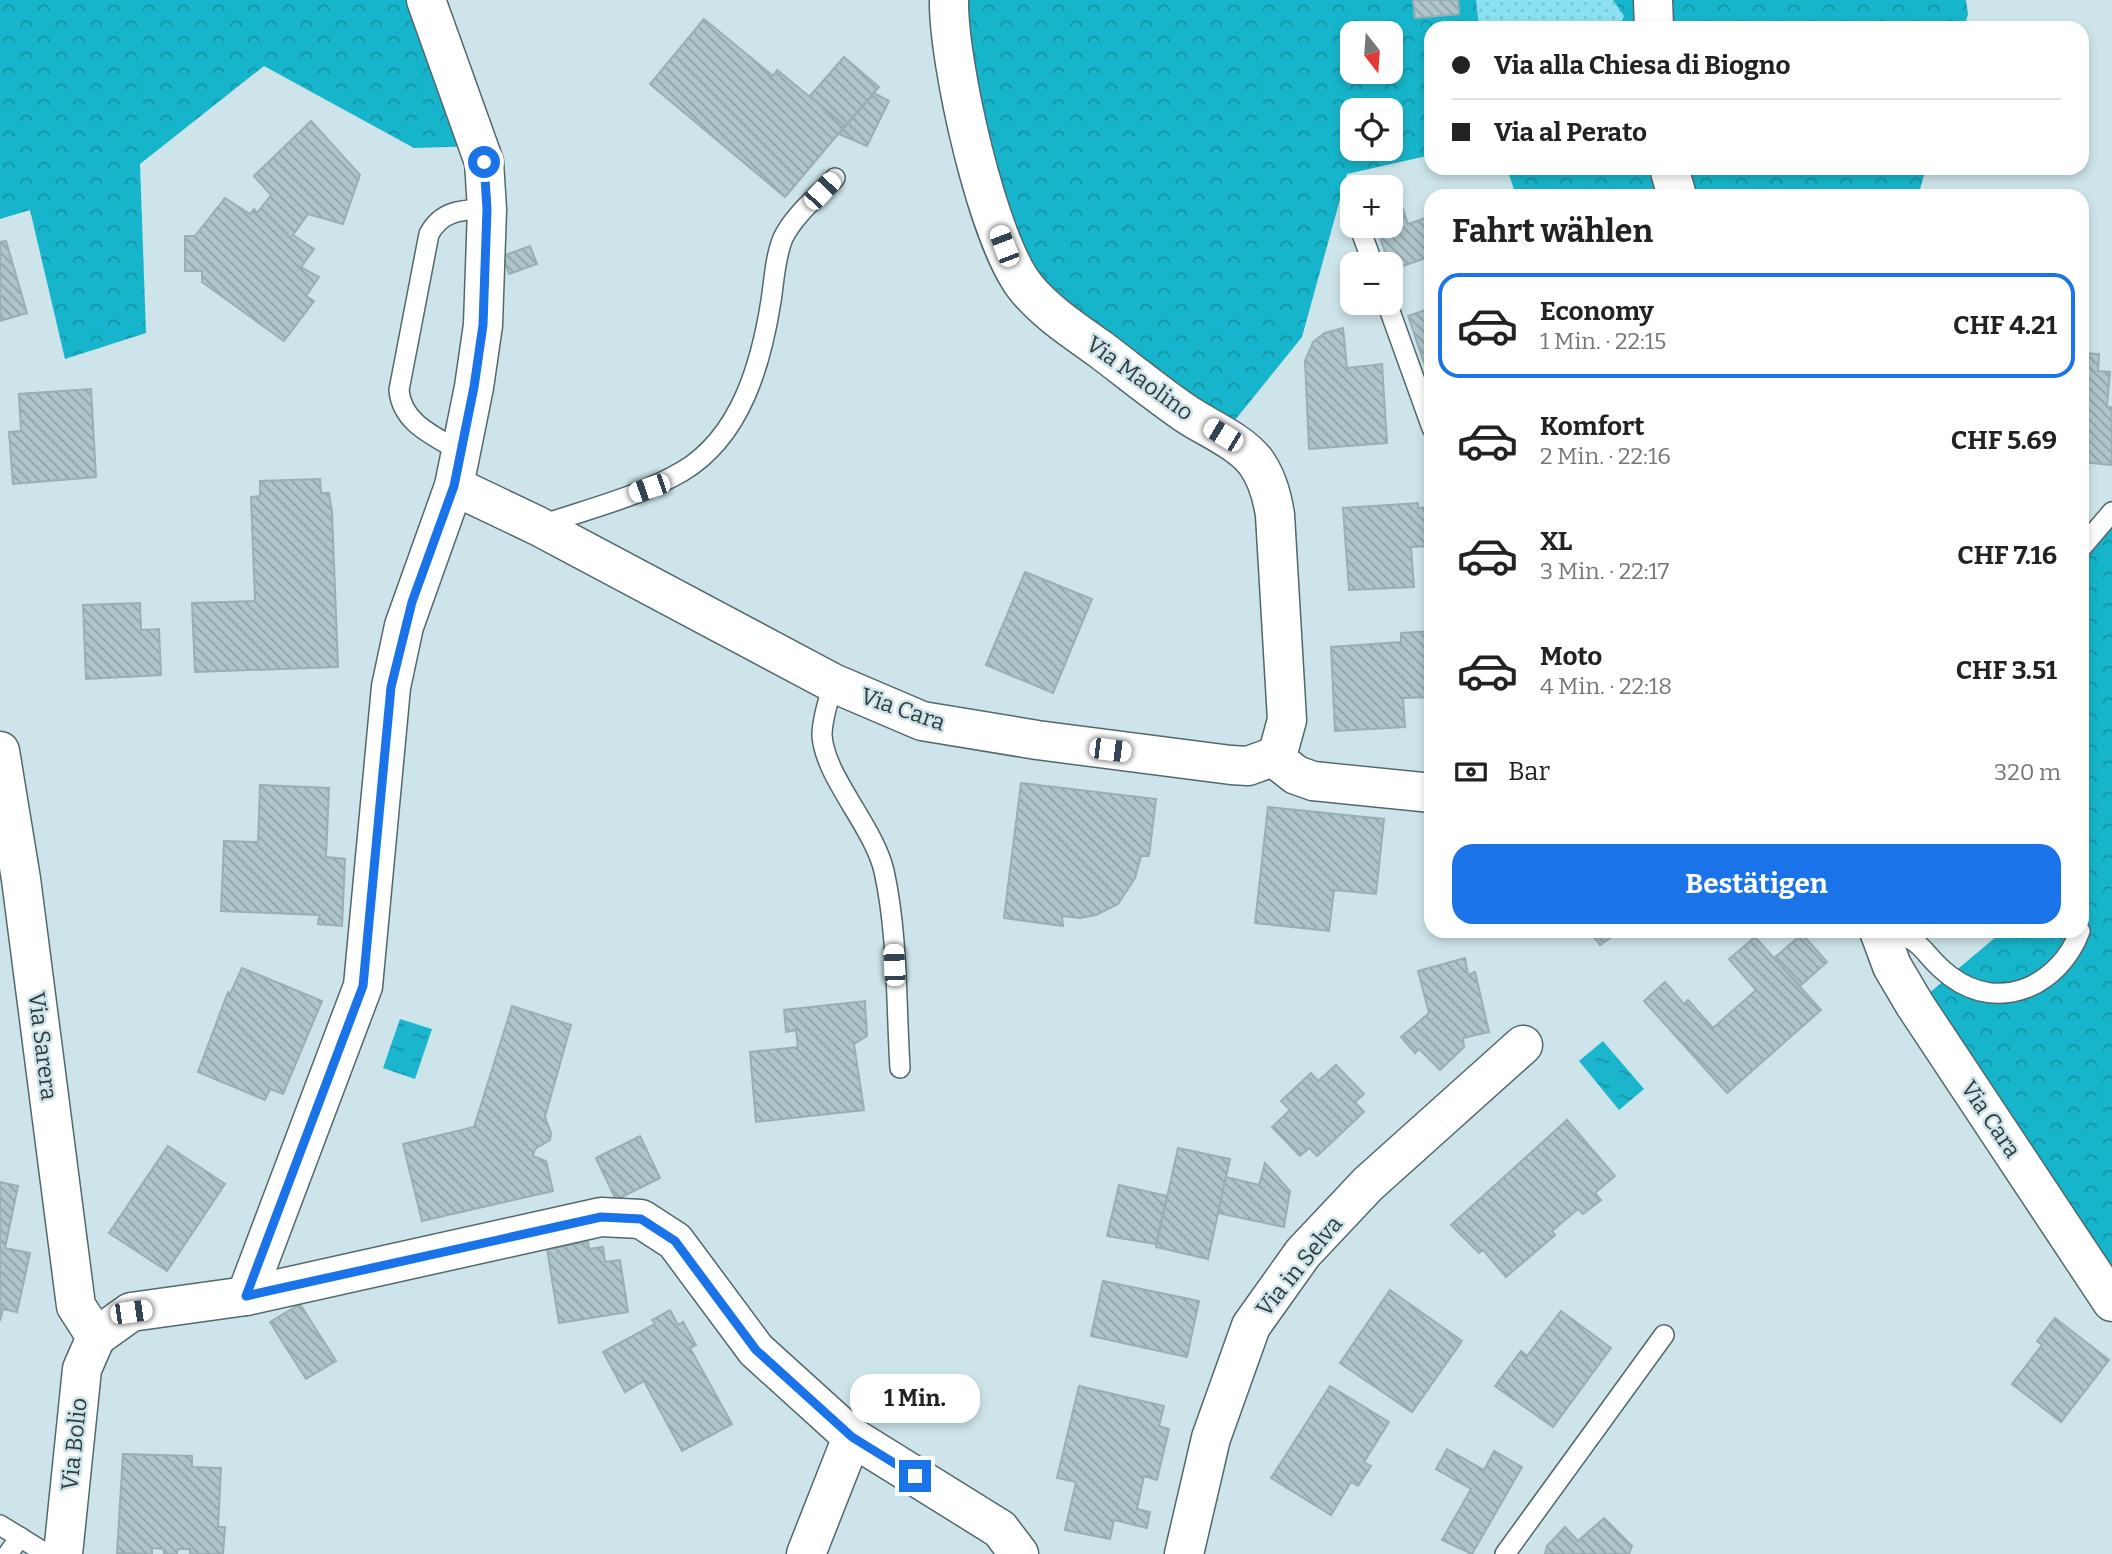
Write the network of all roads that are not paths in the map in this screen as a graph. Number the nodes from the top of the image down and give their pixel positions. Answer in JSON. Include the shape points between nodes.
{"nodes":[{"id":1,"x":426,"y":0,"type":"edge"},
{"id":2,"x":949,"y":0,"type":"edge"},
{"id":3,"x":1653,"y":0,"type":"edge"},
{"id":4,"x":1654,"y":21,"type":"edge"},
{"id":5,"x":835,"y":178,"type":"dead end"},
{"id":6,"x":487,"y":209,"type":"junction"},
{"id":7,"x":1391,"y":315,"type":"edge"},
{"id":8,"x":1424,"y":406,"type":"edge"},
{"id":9,"x":458,"y":469,"type":"junction"},
{"id":10,"x":2112,"y":512,"type":"edge"},
{"id":11,"x":538,"y":526,"type":"junction"},
{"id":12,"x":2089,"y":539,"type":"edge"},
{"id":13,"x":833,"y":683,"type":"junction"},
{"id":14,"x":0,"y":751,"type":"edge"},
{"id":15,"x":1273,"y":757,"type":"junction"},
{"id":16,"x":1424,"y":792,"type":"edge"},
{"id":17,"x":1882,"y":938,"type":"edge"},
{"id":18,"x":1910,"y":938,"type":"edge"},
{"id":19,"x":2077,"y":938,"type":"edge"},
{"id":20,"x":1523,"y":1045,"type":"dead end"},
{"id":21,"x":900,"y":1068,"type":"dead end"},
{"id":22,"x":246,"y":1296,"type":"junction"},
{"id":23,"x":2112,"y":1302,"type":"edge"},
{"id":24,"x":1664,"y":1335,"type":"dead end"},
{"id":25,"x":96,"y":1337,"type":"junction"},
{"id":26,"x":852,"y":1437,"type":"junction"},
{"id":27,"x":0,"y":1525,"type":"edge"},
{"id":28,"x":20,"y":1538,"type":"junction"},
{"id":29,"x":8,"y":1554,"type":"edge"},
{"id":30,"x":47,"y":1554,"type":"edge"},
{"id":31,"x":63,"y":1554,"type":"edge"},
{"id":32,"x":806,"y":1554,"type":"edge"},
{"id":33,"x":1019,"y":1554,"type":"edge"},
{"id":34,"x":1184,"y":1554,"type":"edge"},
{"id":35,"x":1505,"y":1554,"type":"edge"}],
"edges":[{"from":1,"to":6,"type":"street","via":[[480,146]]},
{"from":2,"to":15,"type":"street","name":"Via Maolino","via":[[960,90],[989,204],[1010,261],[1026,288],[1185,413],[1254,459],[1264,475],[1275,515],[1287,720]]},
{"from":3,"to":4,"type":"street"},
{"from":5,"to":11,"type":"lane","via":[[783,239],[756,368],[729,426],[706,453],[649,488]]},
{"from":6,"to":9,"type":"street","via":[[483,325]]},
{"from":6,"to":9,"type":"lane","via":[[451,213],[429,234],[399,390],[407,415]]},
{"from":7,"to":8,"type":"lane"},
{"from":9,"to":11,"type":"street","name":"Via Cara"},
{"from":9,"to":22,"type":"street","via":[[412,602],[391,687],[363,986]]},
{"from":10,"to":12,"type":"lane"},
{"from":11,"to":13,"type":"street","name":"Via Cara"},
{"from":13,"to":15,"type":"street","name":"Via Cara","via":[[922,721],[971,730],[1231,765],[1248,766]]},
{"from":13,"to":21,"type":"lane","via":[[823,721],[824,751],[877,849],[884,871]]},
{"from":14,"to":25,"type":"street","name":"Via Sarera","via":[[76,1306]]},
{"from":15,"to":16,"type":"street","via":[[1296,775],[1313,781]]},
{"from":17,"to":23,"type":"street","name":"Via Cara","via":[[1892,966],[1915,1005]]},
{"from":18,"to":19,"type":"lane","via":[[1949,975],[1987,992],[2040,983],[2070,956]]},
{"from":20,"to":34,"type":"street","name":"Via in Selva","via":[[1368,1184],[1303,1253],[1251,1326],[1211,1438]]},
{"from":22,"to":25,"type":"street","via":[[131,1312]]},
{"from":22,"to":26,"type":"street","via":[[601,1217],[641,1219],[675,1241],[756,1350]]},
{"from":24,"to":35,"type":"lane"},
{"from":25,"to":31,"type":"street","name":"Via Bolio","via":[[82,1369]]},
{"from":26,"to":32,"type":"street"},
{"from":26,"to":33,"type":"street","via":[[1000,1529]]},
{"from":27,"to":28,"type":"lane"},
{"from":28,"to":29,"type":"lane"},
{"from":28,"to":30,"type":"lane"}]}
